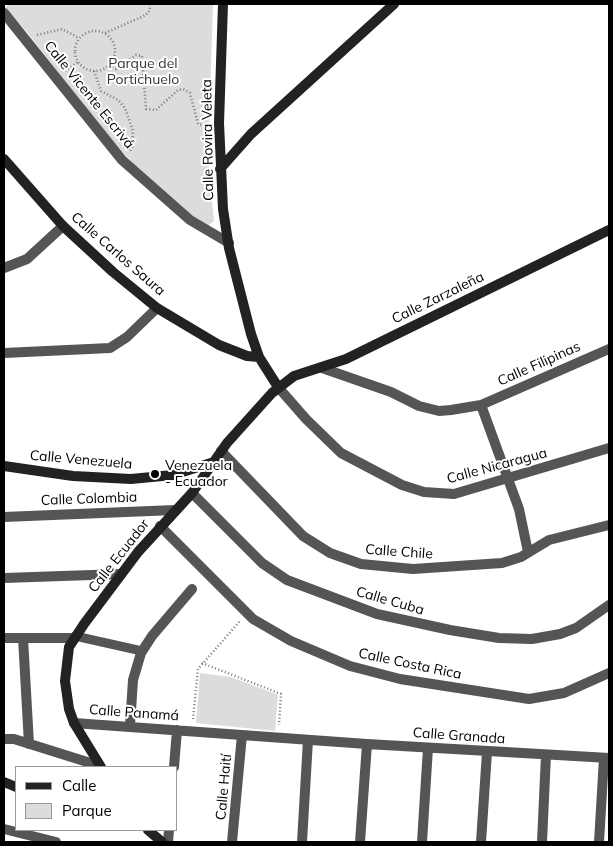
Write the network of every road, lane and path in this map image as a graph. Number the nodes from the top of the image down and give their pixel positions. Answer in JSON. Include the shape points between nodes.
{"nodes":[{"id":1,"x":150,"y":4,"type":"edge"},
{"id":2,"x":223,"y":4,"type":"edge"},
{"id":3,"x":394,"y":4,"type":"edge"},
{"id":4,"x":4,"y":13,"type":"edge"},
{"id":5,"x":105,"y":33,"type":"junction"},
{"id":6,"x":79,"y":38,"type":"junction"},
{"id":7,"x":28,"y":41,"type":"junction"},
{"id":8,"x":109,"y":66,"type":"junction"},
{"id":9,"x":94,"y":71,"type":"junction"},
{"id":10,"x":219,"y":127,"type":"junction"},
{"id":11,"x":4,"y":159,"type":"edge"},
{"id":12,"x":122,"y":160,"type":"junction"},
{"id":13,"x":220,"y":170,"type":"junction"},
{"id":14,"x":63,"y":226,"type":"junction"},
{"id":15,"x":609,"y":230,"type":"edge"},
{"id":16,"x":228,"y":243,"type":"junction"},
{"id":17,"x":4,"y":268,"type":"edge"},
{"id":18,"x":157,"y":308,"type":"junction"},
{"id":19,"x":609,"y":349,"type":"edge"},
{"id":20,"x":4,"y":353,"type":"edge"},
{"id":21,"x":259,"y":357,"type":"junction"},
{"id":22,"x":322,"y":368,"type":"junction"},
{"id":23,"x":278,"y":386,"type":"junction"},
{"id":24,"x":481,"y":404,"type":"junction"},
{"id":25,"x":609,"y":448,"type":"edge"},
{"id":26,"x":221,"y":451,"type":"junction"},
{"id":27,"x":214,"y":462,"type":"junction"},
{"id":28,"x":4,"y":466,"type":"edge"},
{"id":29,"x":507,"y":478,"type":"junction"},
{"id":30,"x":192,"y":493,"type":"junction"},
{"id":31,"x":175,"y":510,"type":"junction"},
{"id":32,"x":4,"y":517,"type":"edge"},
{"id":33,"x":160,"y":526,"type":"junction"},
{"id":34,"x":609,"y":526,"type":"edge"},
{"id":35,"x":528,"y":552,"type":"junction"},
{"id":36,"x":120,"y":574,"type":"junction"},
{"id":37,"x":4,"y":578,"type":"edge"},
{"id":38,"x":192,"y":589,"type":"dead end"},
{"id":39,"x":609,"y":605,"type":"edge"},
{"id":40,"x":247,"y":613,"type":"junction"},
{"id":41,"x":75,"y":637,"type":"junction"},
{"id":42,"x":4,"y":638,"type":"edge"},
{"id":43,"x":23,"y":638,"type":"junction"},
{"id":44,"x":142,"y":651,"type":"junction"},
{"id":45,"x":202,"y":663,"type":"junction"},
{"id":46,"x":609,"y":673,"type":"edge"},
{"id":47,"x":74,"y":723,"type":"junction"},
{"id":48,"x":130,"y":726,"type":"junction"},
{"id":49,"x":177,"y":730,"type":"junction"},
{"id":50,"x":192,"y":731,"type":"junction"},
{"id":51,"x":242,"y":735,"type":"junction"},
{"id":52,"x":279,"y":738,"type":"junction"},
{"id":53,"x":4,"y":739,"type":"edge"},
{"id":54,"x":308,"y":740,"type":"junction"},
{"id":55,"x":29,"y":744,"type":"junction"},
{"id":56,"x":367,"y":744,"type":"junction"},
{"id":57,"x":428,"y":748,"type":"junction"},
{"id":58,"x":487,"y":752,"type":"junction"},
{"id":59,"x":546,"y":755,"type":"junction"},
{"id":60,"x":607,"y":758,"type":"edge"},
{"id":61,"x":98,"y":766,"type":"edge"},
{"id":62,"x":100,"y":766,"type":"edge"},
{"id":63,"x":174,"y":766,"type":"edge"},
{"id":64,"x":4,"y":829,"type":"edge"},
{"id":65,"x":149,"y":831,"type":"edge"},
{"id":66,"x":56,"y":842,"type":"edge"},
{"id":67,"x":162,"y":842,"type":"edge"},
{"id":68,"x":232,"y":842,"type":"edge"},
{"id":69,"x":302,"y":842,"type":"edge"},
{"id":70,"x":360,"y":842,"type":"edge"},
{"id":71,"x":422,"y":842,"type":"edge"},
{"id":72,"x":482,"y":842,"type":"edge"},
{"id":73,"x":542,"y":842,"type":"edge"},
{"id":74,"x":599,"y":842,"type":"edge"}],
"edges":[{"from":1,"to":5,"type":"path","via":[[146,15]]},
{"from":2,"to":10,"type":"street","name":"Calle Rovira Veleta"},
{"from":3,"to":13,"type":"street","via":[[251,134]]},
{"from":4,"to":7,"type":"street","name":"Calle Vicente Escrivá"},
{"from":5,"to":6,"type":"path","via":[[90,31]]},
{"from":5,"to":8,"type":"path","via":[[115,46],[114,59]]},
{"from":6,"to":7,"type":"path","via":[[62,28]]},
{"from":6,"to":9,"type":"path","via":[[74,51],[76,58],[85,69]]},
{"from":7,"to":12,"type":"street","name":"Calle Vicente Escrivá"},
{"from":8,"to":9,"type":"path"},
{"from":8,"to":10,"type":"path","via":[[116,69],[136,55],[142,56],[146,109],[156,110],[183,89],[190,93],[198,124]]},
{"from":9,"to":12,"type":"path","via":[[101,91],[121,103],[130,120],[134,138],[132,148]]},
{"from":10,"to":13,"type":"street","name":"Calle Rovira Veleta"},
{"from":11,"to":14,"type":"street","name":"Calle Carlos Saura"},
{"from":12,"to":16,"type":"street","name":"Calle Vicente Escrivá","via":[[174,208]]},
{"from":13,"to":16,"type":"street","name":"Calle Rovira Veleta"},
{"from":14,"to":17,"type":"street","via":[[27,258]]},
{"from":14,"to":18,"type":"street","name":"Calle Carlos Saura"},
{"from":15,"to":22,"type":"street","name":"Calle Zarzaleña"},
{"from":16,"to":21,"type":"street","name":"Calle Rovira Veleta"},
{"from":18,"to":20,"type":"street","via":[[127,338],[110,348]]},
{"from":18,"to":21,"type":"street","name":"Calle Carlos Saura","via":[[219,344],[247,356]]},
{"from":19,"to":24,"type":"street","name":"Calle Filipinas"},
{"from":21,"to":23,"type":"street","name":"Calle Rovira Veleta"},
{"from":22,"to":23,"type":"street","name":"Calle Zarzaleña","via":[[294,376]]},
{"from":22,"to":24,"type":"street","name":"Calle Filipinas","via":[[428,409],[452,410]]},
{"from":23,"to":26,"type":"street","name":"Calle Ecuador"},
{"from":23,"to":29,"type":"street","name":"Calle Nicaragua","via":[[341,454],[412,490],[454,494]]},
{"from":24,"to":29,"type":"street"},
{"from":25,"to":29,"type":"street","name":"Calle Nicaragua"},
{"from":26,"to":27,"type":"street","name":"Calle Ecuador"},
{"from":26,"to":35,"type":"street","name":"Calle Chile","via":[[303,536],[347,560],[376,566],[445,568],[502,563]]},
{"from":27,"to":28,"type":"street","name":"Calle Venezuela","via":[[173,476],[138,479],[73,476]]},
{"from":27,"to":30,"type":"street","name":"Calle Ecuador"},
{"from":29,"to":35,"type":"street","via":[[519,510]]},
{"from":30,"to":31,"type":"street","name":"Calle Ecuador"},
{"from":30,"to":39,"type":"street","name":"Calle Cuba","via":[[262,563],[287,580],[376,614],[499,638],[532,639],[576,628]]},
{"from":31,"to":32,"type":"street","name":"Calle Colombia"},
{"from":31,"to":33,"type":"street","name":"Calle Ecuador"},
{"from":33,"to":36,"type":"street","name":"Calle Ecuador"},
{"from":33,"to":40,"type":"street","name":"Calle Costa Rica"},
{"from":34,"to":35,"type":"street","name":"Calle Chile","via":[[549,540]]},
{"from":36,"to":37,"type":"street"},
{"from":36,"to":41,"type":"street","name":"Calle Ecuador"},
{"from":38,"to":44,"type":"street"},
{"from":40,"to":45,"type":"path","name":"Calle Panamá"},
{"from":40,"to":46,"type":"street","name":"Calle Costa Rica","via":[[272,631],[315,653],[378,674],[428,684],[529,699],[564,693]]},
{"from":41,"to":43,"type":"street"},
{"from":41,"to":44,"type":"lane"},
{"from":41,"to":47,"type":"street","name":"Calle Ecuador","via":[[67,657],[65,681]]},
{"from":42,"to":43,"type":"street"},
{"from":43,"to":55,"type":"street"},
{"from":44,"to":48,"type":"street","via":[[133,680]]},
{"from":45,"to":50,"type":"path","name":"Calle Panamá","via":[[198,668]]},
{"from":45,"to":52,"type":"path","via":[[281,694]]},
{"from":47,"to":48,"type":"street","name":"Calle Panamá"},
{"from":47,"to":62,"type":"street","name":"Calle Ecuador"},
{"from":48,"to":49,"type":"street","name":"Calle Panamá"},
{"from":49,"to":50,"type":"street","name":"Calle Panamá"},
{"from":49,"to":63,"type":"street"},
{"from":50,"to":51,"type":"street","name":"Calle Panamá"},
{"from":51,"to":52,"type":"street","name":"Calle Panamá"},
{"from":51,"to":68,"type":"street","name":"Calle Haití"},
{"from":52,"to":54,"type":"street","name":"Calle Panamá"},
{"from":53,"to":55,"type":"street"},
{"from":54,"to":56,"type":"street","name":"Calle Granada"},
{"from":54,"to":69,"type":"street"},
{"from":55,"to":61,"type":"street"},
{"from":56,"to":57,"type":"street","name":"Calle Granada"},
{"from":56,"to":70,"type":"street"},
{"from":57,"to":58,"type":"street","name":"Calle Granada"},
{"from":57,"to":71,"type":"street"},
{"from":58,"to":59,"type":"street","name":"Calle Granada"},
{"from":58,"to":72,"type":"street"},
{"from":59,"to":60,"type":"street","name":"Calle Granada"},
{"from":59,"to":73,"type":"street"},
{"from":60,"to":74,"type":"street"},
{"from":64,"to":66,"type":"street"},
{"from":65,"to":67,"type":"street"}]}
